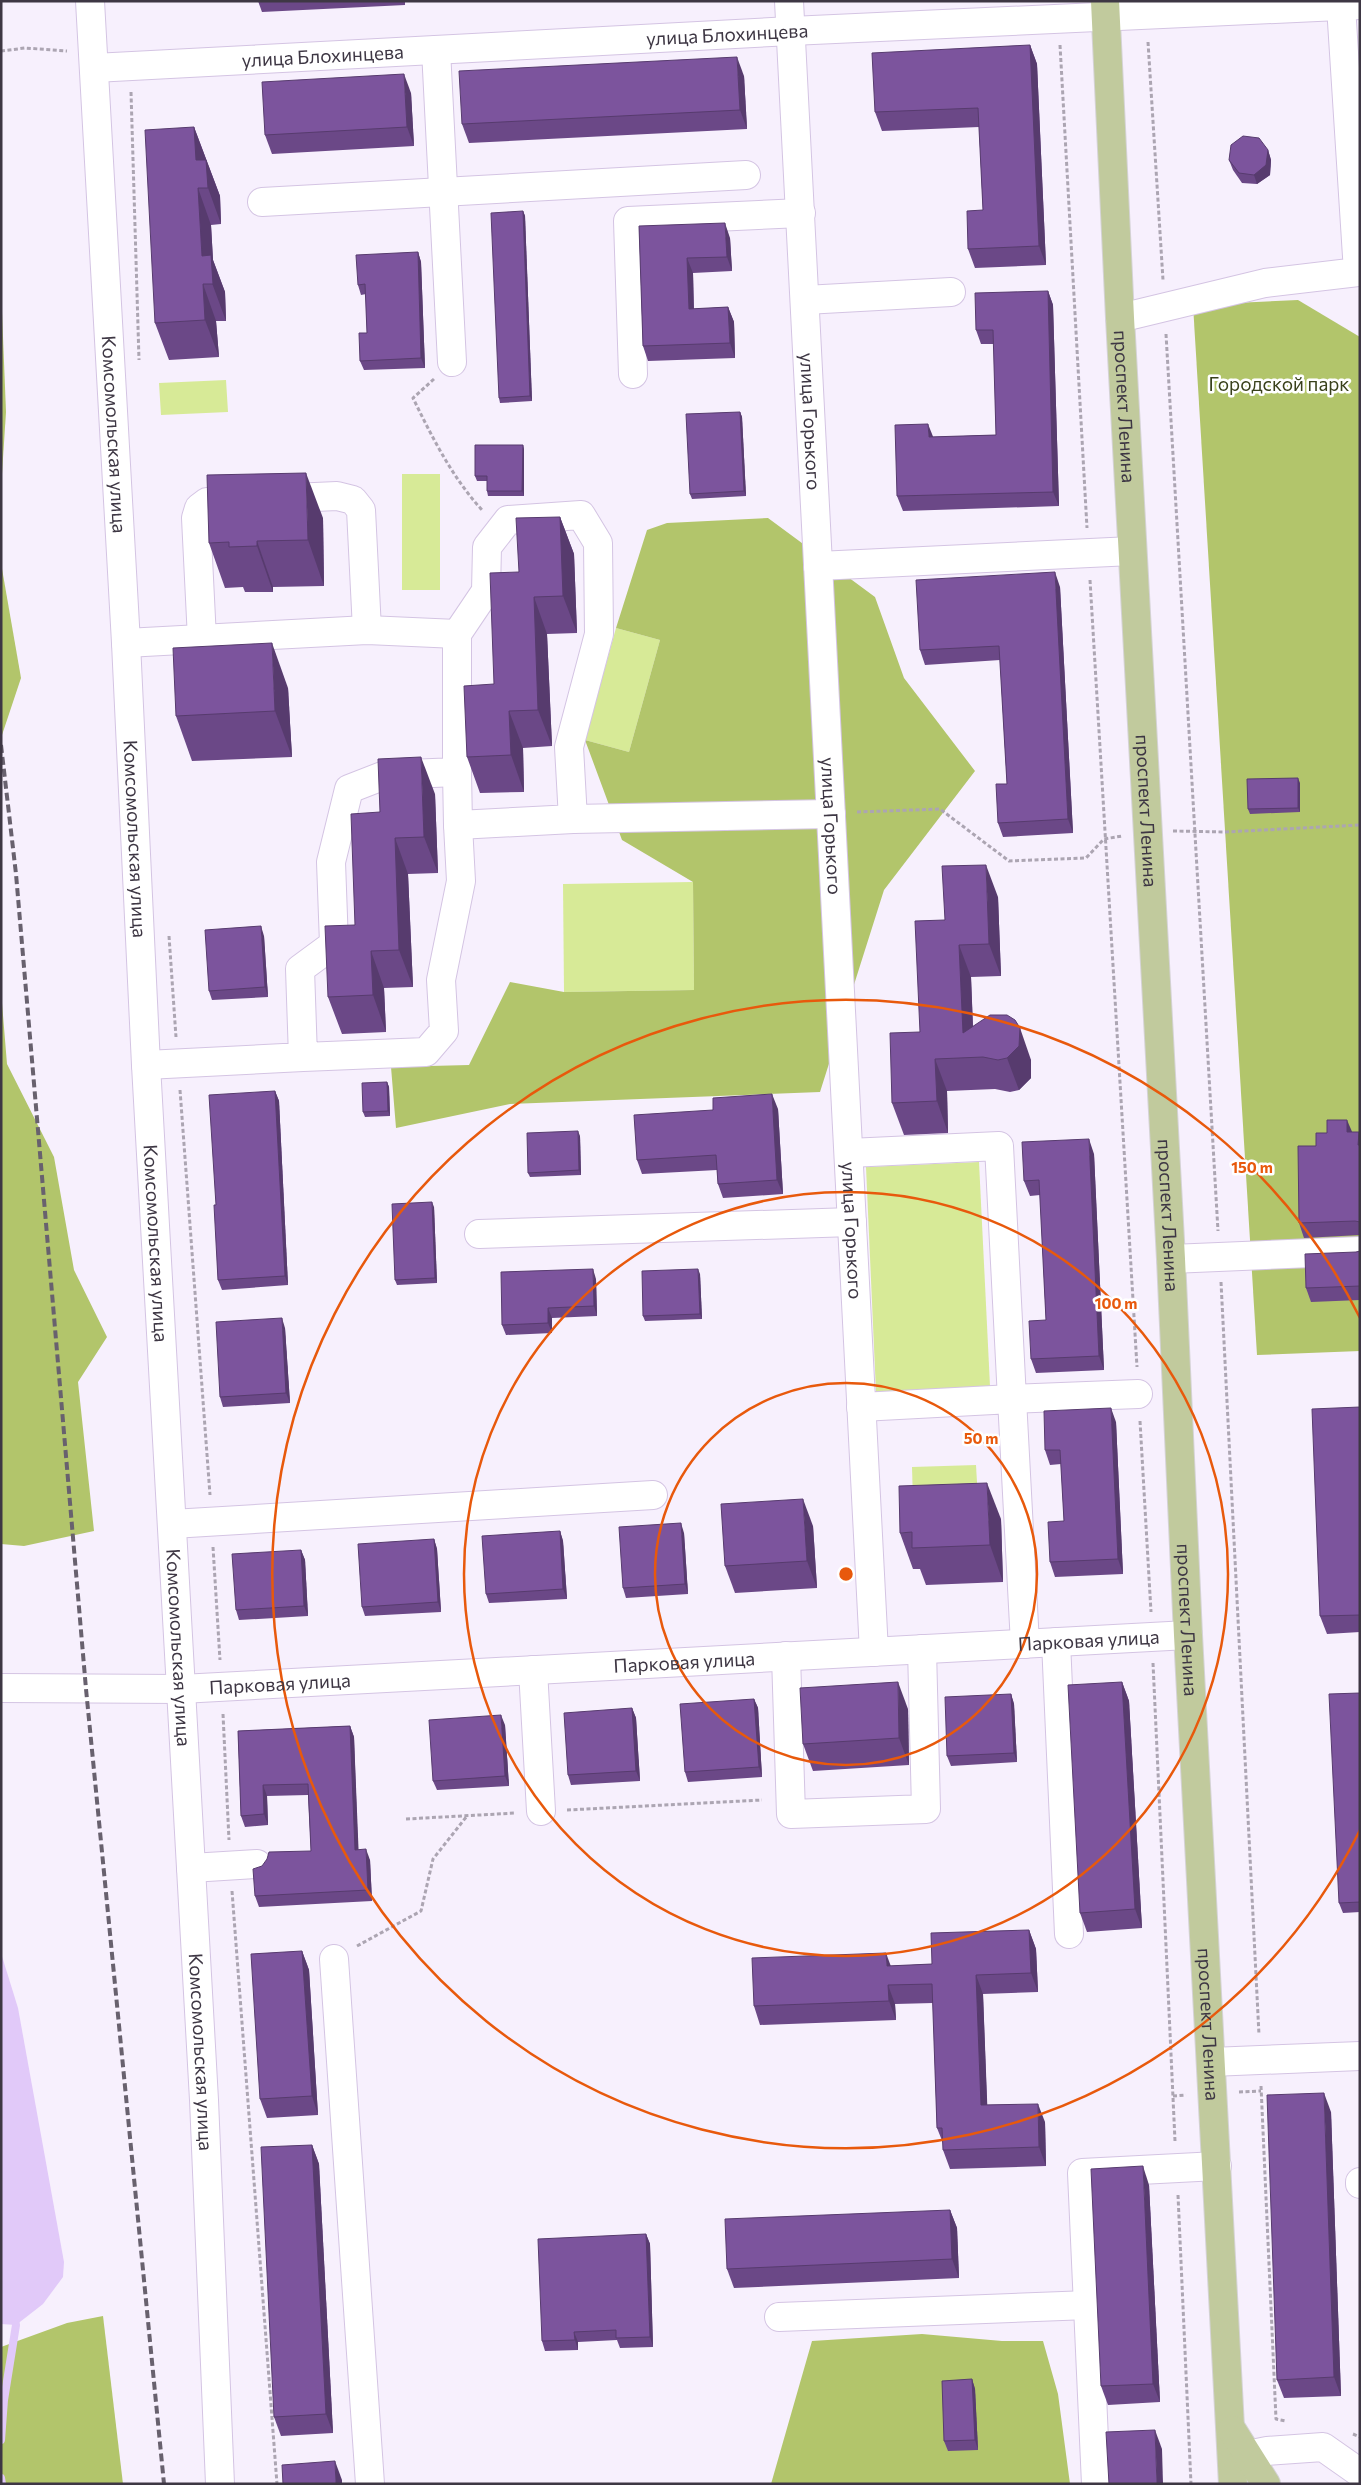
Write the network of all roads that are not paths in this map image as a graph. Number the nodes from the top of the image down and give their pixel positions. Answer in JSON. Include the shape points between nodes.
{"nodes":[{"id":1,"x":90,"y":1,"type":"edge"},
{"id":2,"x":789,"y":1,"type":"edge"},
{"id":3,"x":1350,"y":5,"type":"edge"},
{"id":4,"x":1105,"y":10,"type":"edge"},
{"id":5,"x":791,"y":31,"type":"junction"},
{"id":6,"x":436,"y":50,"type":"junction"},
{"id":7,"x":1352,"y":52,"type":"edge"},
{"id":8,"x":93,"y":61,"type":"junction"},
{"id":9,"x":746,"y":175,"type":"dead end"},
{"id":10,"x":443,"y":192,"type":"junction"},
{"id":11,"x":262,"y":202,"type":"dead end"},
{"id":12,"x":1357,"y":204,"type":"edge"},
{"id":13,"x":801,"y":213,"type":"junction"},
{"id":14,"x":951,"y":292,"type":"dead end"},
{"id":15,"x":805,"y":300,"type":"junction"},
{"id":16,"x":1120,"y":318,"type":"junction"},
{"id":17,"x":452,"y":362,"type":"road end"},
{"id":18,"x":633,"y":374,"type":"dead end"},
{"id":19,"x":1132,"y":551,"type":"junction"},
{"id":20,"x":818,"y":566,"type":"junction"},
{"id":21,"x":367,"y":630,"type":"junction"},
{"id":22,"x":456,"y":634,"type":"junction"},
{"id":23,"x":202,"y":639,"type":"junction"},
{"id":24,"x":126,"y":642,"type":"junction"},
{"id":25,"x":457,"y":772,"type":"junction"},
{"id":26,"x":832,"y":814,"type":"junction"},
{"id":27,"x":573,"y":819,"type":"junction"},
{"id":28,"x":458,"y":825,"type":"junction"},
{"id":29,"x":303,"y":1057,"type":"junction"},
{"id":30,"x":146,"y":1065,"type":"junction"},
{"id":31,"x":849,"y":1153,"type":"junction"},
{"id":32,"x":852,"y":1222,"type":"junction"},
{"id":33,"x":479,"y":1234,"type":"dead end"},
{"id":34,"x":1360,"y":1252,"type":"edge"},
{"id":35,"x":1171,"y":1259,"type":"junction"},
{"id":36,"x":1138,"y":1394,"type":"road end"},
{"id":37,"x":1012,"y":1399,"type":"junction"},
{"id":38,"x":861,"y":1407,"type":"junction"},
{"id":39,"x":653,"y":1495,"type":"dead end"},
{"id":40,"x":172,"y":1524,"type":"junction"},
{"id":41,"x":1188,"y":1635,"type":"junction"},
{"id":42,"x":1056,"y":1642,"type":"junction"},
{"id":43,"x":1025,"y":1644,"type":"junction"},
{"id":44,"x":922,"y":1649,"type":"junction"},
{"id":45,"x":874,"y":1652,"type":"junction"},
{"id":46,"x":786,"y":1656,"type":"junction"},
{"id":47,"x":533,"y":1670,"type":"junction"},
{"id":48,"x":1,"y":1688,"type":"edge"},
{"id":49,"x":181,"y":1689,"type":"junction"},
{"id":50,"x":541,"y":1811,"type":"road end"},
{"id":51,"x":244,"y":1865,"type":"road end"},
{"id":52,"x":192,"y":1868,"type":"junction"},
{"id":53,"x":1069,"y":1934,"type":"dead end"},
{"id":54,"x":334,"y":1958,"type":"road end"},
{"id":55,"x":1360,"y":2056,"type":"edge"},
{"id":56,"x":1211,"y":2062,"type":"junction"},
{"id":57,"x":1216,"y":2166,"type":"junction"},
{"id":58,"x":1089,"y":2304,"type":"junction"},
{"id":59,"x":779,"y":2317,"type":"dead end"},
{"id":60,"x":1232,"y":2429,"type":"junction"},
{"id":61,"x":1247,"y":2455,"type":"junction"},
{"id":62,"x":1355,"y":2460,"type":"edge"},
{"id":63,"x":220,"y":2484,"type":"edge"},
{"id":64,"x":370,"y":2484,"type":"edge"},
{"id":65,"x":1096,"y":2484,"type":"edge"},
{"id":66,"x":1233,"y":2484,"type":"edge"},
{"id":67,"x":1266,"y":2484,"type":"edge"}],
"edges":[{"from":1,"to":8,"type":"street","name":"Комсомольская улица"},
{"from":2,"to":5,"type":"street","name":"улица Горького"},
{"from":3,"to":4,"type":"street","name":"улица Блохинцева"},
{"from":3,"to":7,"type":"street"},
{"from":4,"to":5,"type":"street","name":"улица Блохинцева","via":[[1058,20]]},
{"from":4,"to":16,"type":"main road","name":"проспект Ленина"},
{"from":5,"to":6,"type":"street","name":"улица Блохинцева"},
{"from":5,"to":13,"type":"street","name":"улица Горького"},
{"from":6,"to":8,"type":"street","name":"улица Блохинцева","via":[[130,68]]},
{"from":6,"to":10,"type":"street"},
{"from":7,"to":12,"type":"street"},
{"from":8,"to":24,"type":"street","name":"Комсомольская улица"},
{"from":9,"to":10,"type":"street"},
{"from":10,"to":11,"type":"street"},
{"from":10,"to":17,"type":"street"},
{"from":12,"to":16,"type":"street","via":[[1358,272],[1265,283]]},
{"from":13,"to":15,"type":"street","name":"улица Горького"},
{"from":13,"to":18,"type":"street","via":[[628,221]]},
{"from":14,"to":15,"type":"street"},
{"from":15,"to":20,"type":"street","name":"улица Горького"},
{"from":16,"to":19,"type":"main road","name":"проспект Ленина"},
{"from":19,"to":20,"type":"street"},
{"from":19,"to":35,"type":"main road","name":"проспект Ленина"},
{"from":20,"to":26,"type":"street","name":"улица Горького"},
{"from":21,"to":22,"type":"street"},
{"from":21,"to":23,"type":"street"},
{"from":21,"to":23,"type":"street","via":[[362,510],[353,500],[337,496],[207,502],[196,518]]},
{"from":22,"to":25,"type":"street"},
{"from":22,"to":27,"type":"street","via":[[486,591],[487,547],[508,520],[581,516],[598,543],[599,634],[569,747]]},
{"from":23,"to":24,"type":"street"},
{"from":24,"to":30,"type":"street","name":"Комсомольская улица"},
{"from":25,"to":28,"type":"street"},
{"from":25,"to":29,"type":"street","via":[[385,775],[349,789],[331,862],[334,944],[300,969]]},
{"from":26,"to":27,"type":"street"},
{"from":26,"to":31,"type":"street","name":"улица Горького"},
{"from":27,"to":28,"type":"street"},
{"from":28,"to":29,"type":"street","via":[[461,881],[441,980],[444,1031],[426,1052]]},
{"from":29,"to":30,"type":"street"},
{"from":30,"to":40,"type":"street","name":"Комсомольская улица"},
{"from":31,"to":32,"type":"street","name":"улица Горького"},
{"from":31,"to":37,"type":"street","via":[[998,1146]]},
{"from":32,"to":33,"type":"street"},
{"from":32,"to":38,"type":"street","name":"улица Горького"},
{"from":34,"to":35,"type":"street"},
{"from":35,"to":41,"type":"main road","name":"проспект Ленина"},
{"from":36,"to":37,"type":"street"},
{"from":37,"to":38,"type":"street"},
{"from":37,"to":43,"type":"street"},
{"from":38,"to":45,"type":"street","name":"улица Горького"},
{"from":39,"to":40,"type":"street"},
{"from":40,"to":49,"type":"street","name":"Комсомольская улица"},
{"from":41,"to":42,"type":"street","name":"Парковая улица"},
{"from":41,"to":56,"type":"main road","name":"проспект Ленина"},
{"from":42,"to":43,"type":"street","name":"Парковая улица"},
{"from":42,"to":53,"type":"street"},
{"from":43,"to":44,"type":"street","name":"Парковая улица"},
{"from":44,"to":45,"type":"street","name":"Парковая улица"},
{"from":44,"to":46,"type":"street","via":[[926,1810],[790,1814]]},
{"from":45,"to":46,"type":"street","name":"Парковая улица"},
{"from":46,"to":47,"type":"street","name":"Парковая улица"},
{"from":47,"to":49,"type":"street","name":"Парковая улица"},
{"from":47,"to":50,"type":"street"},
{"from":48,"to":49,"type":"street","name":"Парковая улица"},
{"from":49,"to":52,"type":"street","name":"Комсомольская улица"},
{"from":51,"to":52,"type":"street"},
{"from":52,"to":63,"type":"street","name":"Комсомольская улица"},
{"from":54,"to":64,"type":"street"},
{"from":55,"to":56,"type":"street"},
{"from":56,"to":57,"type":"main road","name":"проспект Ленина"},
{"from":57,"to":58,"type":"street","via":[[1082,2173]]},
{"from":57,"to":60,"type":"main road","name":"проспект Ленина"},
{"from":58,"to":59,"type":"street"},
{"from":58,"to":65,"type":"street"},
{"from":60,"to":61,"type":"main road","name":"проспект Ленина"},
{"from":60,"to":66,"type":"main road","name":"проспект Ленина"},
{"from":61,"to":62,"type":"street","via":[[1323,2447]]},
{"from":61,"to":67,"type":"main road","name":"проспект Ленина"}]}
